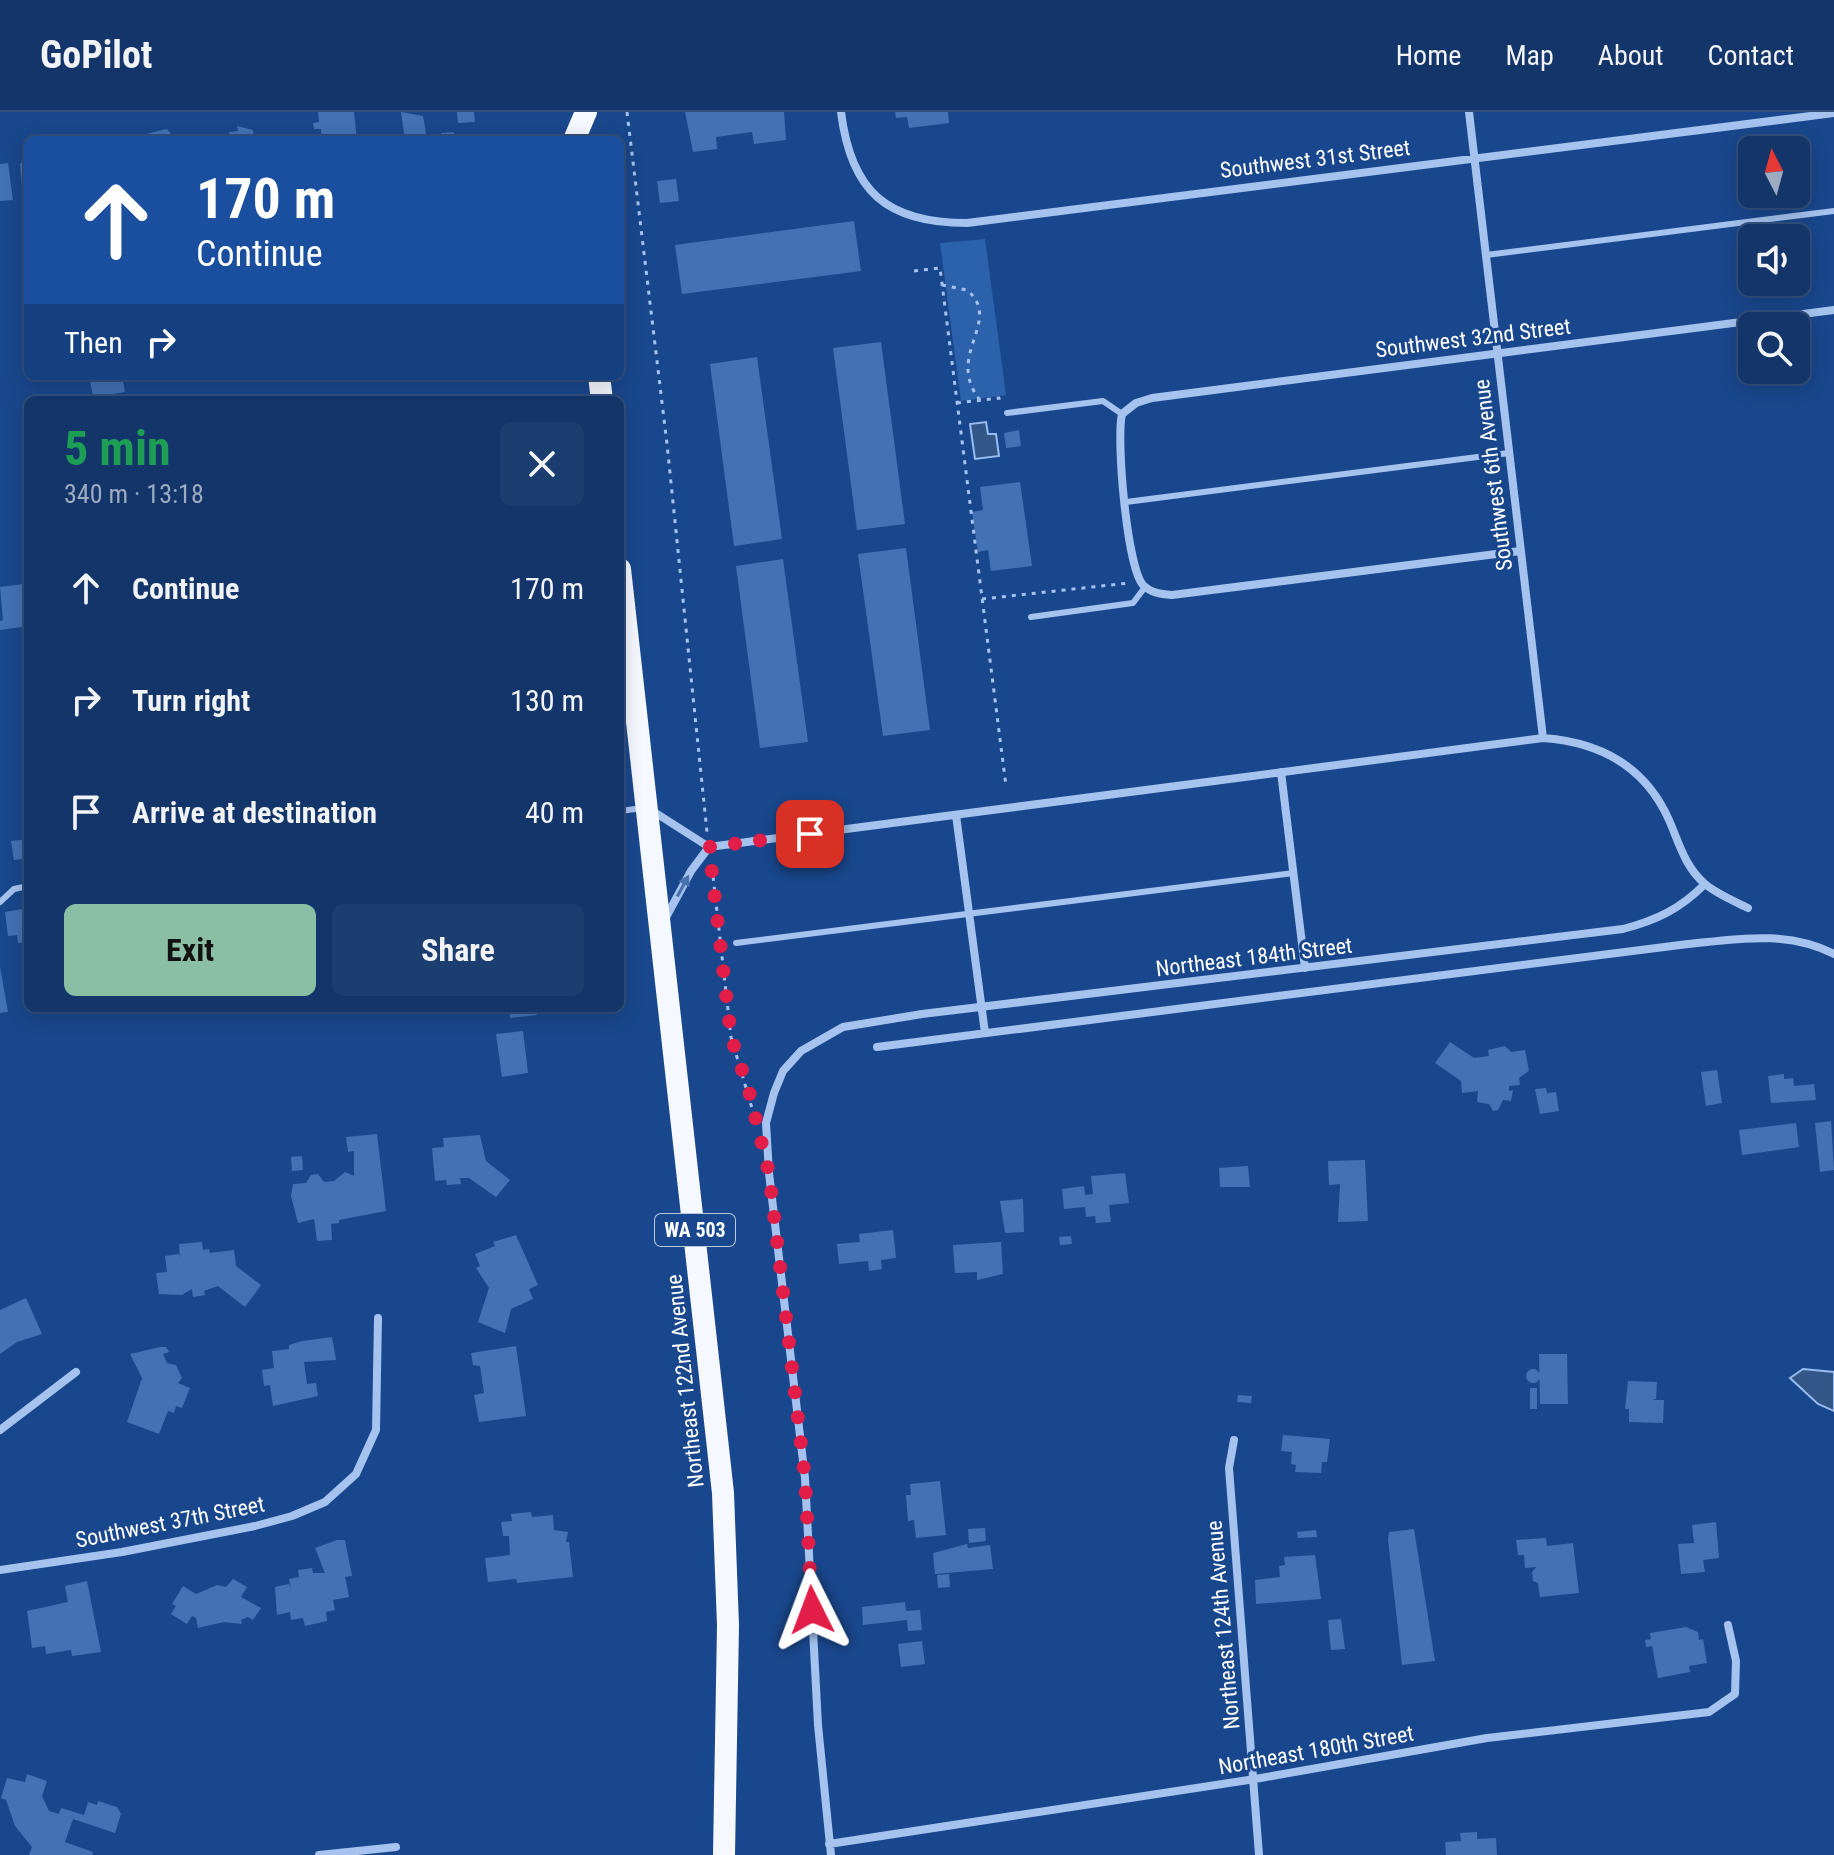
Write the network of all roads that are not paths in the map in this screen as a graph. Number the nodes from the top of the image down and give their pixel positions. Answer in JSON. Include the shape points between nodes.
{"nodes":[{"id":1,"x":571,"y":112,"type":"edge"},
{"id":2,"x":586,"y":112,"type":"edge"},
{"id":3,"x":841,"y":112,"type":"edge"},
{"id":4,"x":1469,"y":112,"type":"edge"},
{"id":5,"x":1834,"y":113,"type":"edge"},
{"id":6,"x":574,"y":136,"type":"edge"},
{"id":7,"x":576,"y":136,"type":"edge"},
{"id":8,"x":1474,"y":157,"type":"junction"},
{"id":9,"x":1834,"y":211,"type":"edge"},
{"id":10,"x":1486,"y":255,"type":"junction"},
{"id":11,"x":1834,"y":310,"type":"edge"},
{"id":12,"x":1497,"y":353,"type":"junction"},
{"id":13,"x":1007,"y":413,"type":"dead end"},
{"id":14,"x":1122,"y":414,"type":"junction"},
{"id":15,"x":1509,"y":453,"type":"junction"},
{"id":16,"x":1126,"y":502,"type":"junction"},
{"id":17,"x":1520,"y":551,"type":"junction"},
{"id":18,"x":1145,"y":587,"type":"junction"},
{"id":19,"x":1031,"y":617,"type":"dead end"},
{"id":20,"x":624,"y":629,"type":"edge"},
{"id":21,"x":1543,"y":738,"type":"junction"},
{"id":22,"x":1281,"y":772,"type":"junction"},
{"id":23,"x":647,"y":807,"type":"junction"},
{"id":24,"x":624,"y":810,"type":"edge"},
{"id":25,"x":956,"y":815,"type":"junction"},
{"id":26,"x":709,"y":847,"type":"junction"},
{"id":27,"x":1294,"y":873,"type":"junction"},
{"id":28,"x":1705,"y":884,"type":"junction"},
{"id":29,"x":24,"y":887,"type":"edge"},
{"id":30,"x":0,"y":902,"type":"edge"},
{"id":31,"x":1748,"y":908,"type":"dead end"},
{"id":32,"x":969,"y":914,"type":"junction"},
{"id":33,"x":661,"y":928,"type":"junction"},
{"id":34,"x":736,"y":943,"type":"dead end"},
{"id":35,"x":1834,"y":954,"type":"edge"},
{"id":36,"x":1305,"y":968,"type":"junction"},
{"id":37,"x":981,"y":1006,"type":"junction"},
{"id":38,"x":985,"y":1033,"type":"junction"},
{"id":39,"x":877,"y":1047,"type":"dead end"},
{"id":40,"x":378,"y":1318,"type":"dead end"},
{"id":41,"x":76,"y":1372,"type":"dead end"},
{"id":42,"x":0,"y":1430,"type":"edge"},
{"id":43,"x":1234,"y":1440,"type":"dead end"},
{"id":44,"x":0,"y":1570,"type":"edge"},
{"id":45,"x":1728,"y":1625,"type":"dead end"},
{"id":46,"x":1255,"y":1779,"type":"junction"},
{"id":47,"x":829,"y":1844,"type":"junction"},
{"id":48,"x":399,"y":1851,"type":"edge"},
{"id":49,"x":319,"y":1855,"type":"edge"},
{"id":50,"x":724,"y":1855,"type":"edge"},
{"id":51,"x":831,"y":1855,"type":"edge"},
{"id":52,"x":1259,"y":1855,"type":"edge"}],
"edges":[{"from":1,"to":6,"type":"highway"},
{"from":2,"to":7,"type":"highway"},
{"from":3,"to":8,"type":"street","name":"Southwest 31st Street","via":[[858,174],[876,199],[915,219],[940,223]]},
{"from":4,"to":8,"type":"street","name":"Southwest 6th Avenue"},
{"from":5,"to":8,"type":"street","name":"Southwest 31st Street"},
{"from":8,"to":10,"type":"street","name":"Southwest 6th Avenue"},
{"from":9,"to":10,"type":"lane"},
{"from":10,"to":12,"type":"street","name":"Southwest 6th Avenue"},
{"from":11,"to":12,"type":"street","name":"Southwest 32nd Street"},
{"from":12,"to":14,"type":"street","name":"Southwest 32nd Street","via":[[1152,398]]},
{"from":12,"to":15,"type":"street","name":"Southwest 6th Avenue"},
{"from":13,"to":14,"type":"lane","via":[[1103,401]]},
{"from":14,"to":16,"type":"street","via":[[1118,444]]},
{"from":15,"to":16,"type":"lane"},
{"from":15,"to":17,"type":"street","name":"Southwest 6th Avenue"},
{"from":16,"to":18,"type":"street","via":[[1134,567]]},
{"from":17,"to":18,"type":"street","via":[[1172,595]]},
{"from":17,"to":21,"type":"street","name":"Southwest 6th Avenue"},
{"from":18,"to":19,"type":"lane","via":[[1133,603]]},
{"from":20,"to":23,"type":"highway","name":"Northeast 122nd Avenue","number":"WA 503"},
{"from":21,"to":22,"type":"street"},
{"from":21,"to":28,"type":"street","via":[[1589,745],[1627,765],[1659,800],[1677,843]]},
{"from":22,"to":25,"type":"street"},
{"from":22,"to":27,"type":"street"},
{"from":23,"to":24,"type":"lane"},
{"from":23,"to":26,"type":"street"},
{"from":23,"to":33,"type":"highway","name":"Northeast 122nd Avenue","number":"WA 503"},
{"from":25,"to":26,"type":"street"},
{"from":25,"to":32,"type":"street"},
{"from":33,"to":26,"type":"street","one_way":true},
{"from":27,"to":32,"type":"lane"},
{"from":27,"to":36,"type":"street"},
{"from":28,"to":31,"type":"street"},
{"from":28,"to":36,"type":"street","name":"Northeast 184th Street","via":[[1666,915],[1623,929]]},
{"from":29,"to":30,"type":"lane"},
{"from":32,"to":34,"type":"lane"},
{"from":32,"to":37,"type":"street"},
{"from":33,"to":50,"type":"highway","name":"Northeast 122nd Avenue","number":"WA 503","via":[[723,1493],[728,1625]]},
{"from":35,"to":38,"type":"street","name":"Northeast 184th Street","via":[[1813,943],[1779,937],[1688,944]]},
{"from":36,"to":37,"type":"street","name":"Northeast 184th Street"},
{"from":37,"to":38,"type":"street"},
{"from":37,"to":47,"type":"street","name":"Northeast 184th Street","via":[[843,1027],[801,1051],[783,1071],[766,1123],[805,1478]]},
{"from":38,"to":39,"type":"street","name":"Northeast 184th Street"},
{"from":40,"to":44,"type":"street","name":"Southwest 37th Street","via":[[376,1430],[356,1474],[341,1490],[292,1516],[255,1526]]},
{"from":41,"to":42,"type":"street"},
{"from":43,"to":46,"type":"street","name":"Northeast 124th Avenue","via":[[1229,1468]]},
{"from":45,"to":46,"type":"street","name":"Northeast 180th Street","via":[[1736,1661],[1735,1694],[1709,1712],[1487,1738]]},
{"from":46,"to":47,"type":"street","name":"Northeast 180th Street"},
{"from":46,"to":52,"type":"street","name":"Northeast 124th Avenue"},
{"from":47,"to":51,"type":"street"},
{"from":48,"to":49,"type":"street"}]}
